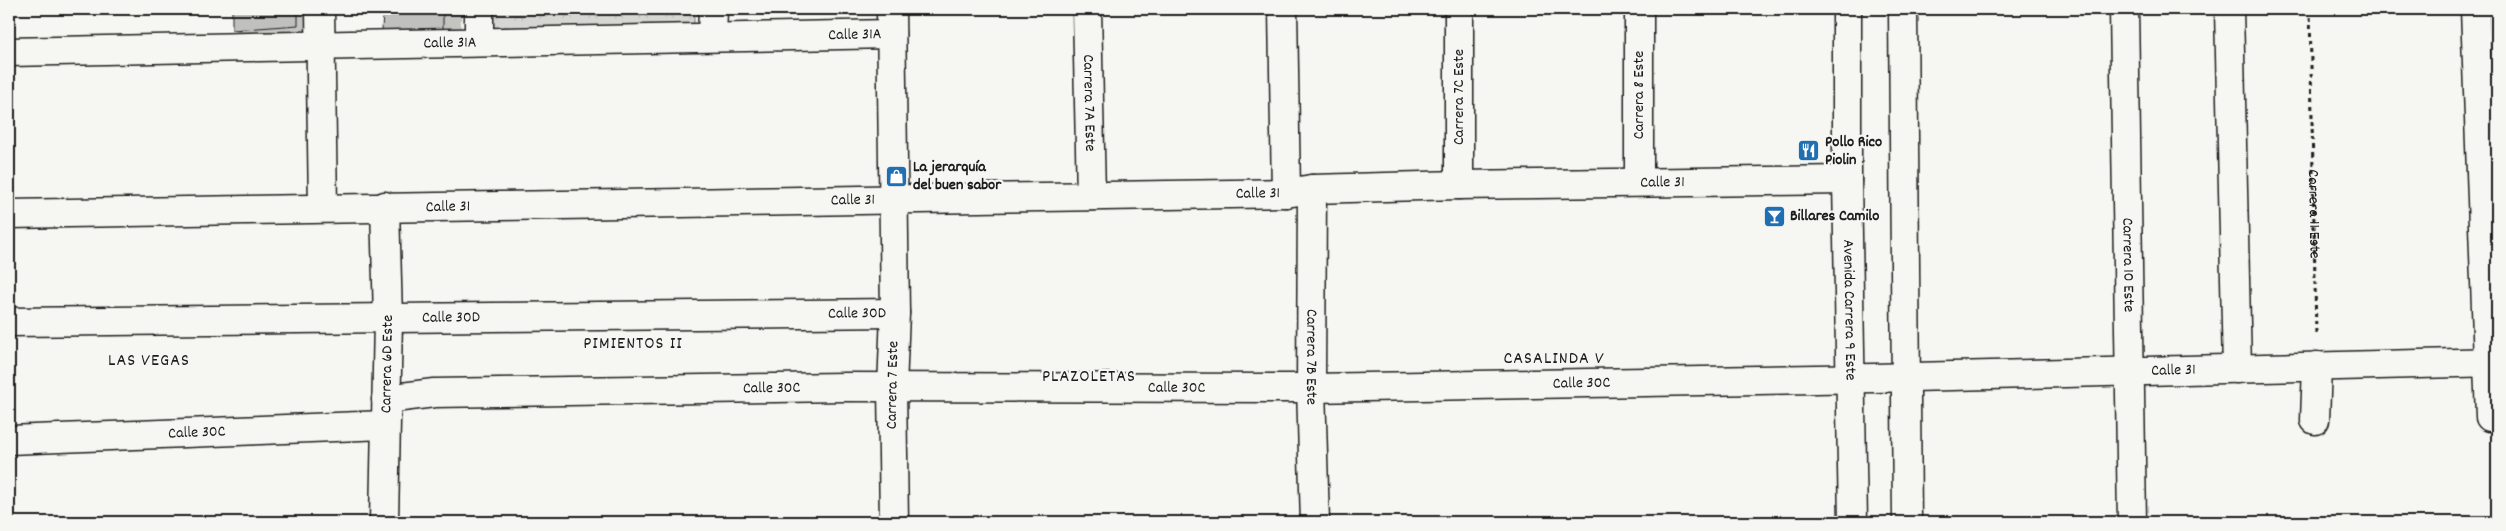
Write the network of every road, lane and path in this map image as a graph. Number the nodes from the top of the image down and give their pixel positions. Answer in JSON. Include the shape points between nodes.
{"nodes":[{"id":1,"x":320,"y":9,"type":"edge"},
{"id":2,"x":478,"y":9,"type":"edge"},
{"id":3,"x":713,"y":9,"type":"edge"},
{"id":4,"x":1087,"y":9,"type":"edge"},
{"id":5,"x":1282,"y":9,"type":"edge"},
{"id":6,"x":1459,"y":9,"type":"edge"},
{"id":7,"x":1639,"y":9,"type":"edge"},
{"id":8,"x":1847,"y":9,"type":"edge"},
{"id":9,"x":1903,"y":9,"type":"edge"},
{"id":10,"x":2124,"y":9,"type":"edge"},
{"id":11,"x":2229,"y":9,"type":"edge"},
{"id":12,"x":2310,"y":9,"type":"edge"},
{"id":13,"x":2475,"y":9,"type":"edge"},
{"id":14,"x":891,"y":21,"type":"edge"},
{"id":15,"x":712,"y":37,"type":"junction"},
{"id":16,"x":478,"y":42,"type":"junction"},
{"id":17,"x":320,"y":47,"type":"junction"},
{"id":18,"x":9,"y":52,"type":"edge"},
{"id":19,"x":1847,"y":180,"type":"junction"},
{"id":20,"x":1639,"y":182,"type":"junction"},
{"id":21,"x":1459,"y":185,"type":"junction"},
{"id":22,"x":1312,"y":190,"type":"junction"},
{"id":23,"x":1286,"y":193,"type":"junction"},
{"id":24,"x":1091,"y":196,"type":"junction"},
{"id":25,"x":892,"y":198,"type":"junction"},
{"id":26,"x":385,"y":206,"type":"junction"},
{"id":27,"x":323,"y":208,"type":"junction"},
{"id":28,"x":9,"y":214,"type":"edge"},
{"id":29,"x":894,"y":313,"type":"junction"},
{"id":30,"x":388,"y":319,"type":"junction"},
{"id":31,"x":9,"y":322,"type":"edge"},
{"id":32,"x":2492,"y":362,"type":"edge"},
{"id":33,"x":2317,"y":366,"type":"junction"},
{"id":34,"x":2237,"y":369,"type":"junction"},
{"id":35,"x":2130,"y":371,"type":"junction"},
{"id":36,"x":1907,"y":377,"type":"junction"},
{"id":37,"x":1850,"y":378,"type":"junction"},
{"id":38,"x":892,"y":388,"type":"junction"},
{"id":39,"x":1310,"y":388,"type":"junction"},
{"id":40,"x":385,"y":412,"type":"junction"},
{"id":41,"x":2490,"y":417,"type":"dead end"},
{"id":42,"x":2315,"y":420,"type":"dead end"},
{"id":43,"x":9,"y":440,"type":"edge"},
{"id":44,"x":384,"y":522,"type":"edge"},
{"id":45,"x":894,"y":522,"type":"edge"},
{"id":46,"x":1315,"y":522,"type":"edge"},
{"id":47,"x":1853,"y":522,"type":"edge"},
{"id":48,"x":1907,"y":522,"type":"edge"},
{"id":49,"x":2132,"y":522,"type":"edge"}],
"edges":[{"from":1,"to":17,"type":"street"},
{"from":2,"to":16,"type":"street"},
{"from":3,"to":15,"type":"street"},
{"from":4,"to":24,"type":"street","name":"Carrera 7A Este"},
{"from":5,"to":23,"type":"street"},
{"from":6,"to":21,"type":"street","name":"Carrera 7C Este"},
{"from":7,"to":20,"type":"street","name":"Carrera 8 Este"},
{"from":8,"to":19,"type":"street","name":"Avenida Carrera 9 Este"},
{"from":9,"to":36,"type":"street"},
{"from":10,"to":35,"type":"street","name":"Carrera 10 Este"},
{"from":11,"to":34,"type":"street"},
{"from":12,"to":33,"type":"path","name":"Carrera 11 Este"},
{"from":13,"to":32,"type":"street"},
{"from":14,"to":15,"type":"street","name":"Calle 31A"},
{"from":14,"to":25,"type":"street","name":"Carrera 7 Este"},
{"from":15,"to":16,"type":"street","name":"Calle 31A"},
{"from":16,"to":17,"type":"street","name":"Calle 31A"},
{"from":17,"to":18,"type":"street","name":"Calle 31A"},
{"from":17,"to":27,"type":"street"},
{"from":19,"to":20,"type":"street","name":"Calle 31"},
{"from":19,"to":37,"type":"street","name":"Avenida Carrera 9 Este"},
{"from":20,"to":21,"type":"street","name":"Calle 31"},
{"from":21,"to":22,"type":"street","name":"Calle 31"},
{"from":22,"to":23,"type":"street","name":"Calle 31"},
{"from":22,"to":39,"type":"street","name":"Carrera 7B Este"},
{"from":23,"to":24,"type":"street","name":"Calle 31"},
{"from":24,"to":25,"type":"street","name":"Calle 31"},
{"from":25,"to":26,"type":"street","name":"Calle 31"},
{"from":25,"to":29,"type":"street","name":"Carrera 7 Este"},
{"from":26,"to":27,"type":"street","name":"Calle 31"},
{"from":26,"to":30,"type":"street","name":"Carrera 6D Este"},
{"from":27,"to":28,"type":"street","name":"Calle 31"},
{"from":29,"to":30,"type":"street","name":"Calle 30D"},
{"from":29,"to":38,"type":"street","name":"Carrera 7 Este"},
{"from":30,"to":31,"type":"street","name":"Calle 30D"},
{"from":30,"to":40,"type":"street","name":"Carrera 6D Este"},
{"from":32,"to":33,"type":"street","name":"Calle 31"},
{"from":32,"to":41,"type":"street"},
{"from":33,"to":34,"type":"street","name":"Calle 31"},
{"from":33,"to":42,"type":"street"},
{"from":34,"to":35,"type":"street","name":"Calle 31"},
{"from":35,"to":36,"type":"street","name":"Calle 31"},
{"from":35,"to":49,"type":"street","name":"Carrera 10 Este"},
{"from":36,"to":37,"type":"street","name":"Calle 31"},
{"from":36,"to":48,"type":"street"},
{"from":37,"to":39,"type":"street","name":"Calle 30C"},
{"from":37,"to":47,"type":"street","name":"Avenida Carrera 9 Este"},
{"from":38,"to":39,"type":"street","name":"Calle 30C"},
{"from":38,"to":40,"type":"street","name":"Calle 30C","via":[[444,393]]},
{"from":38,"to":45,"type":"street","name":"Carrera 7 Este"},
{"from":39,"to":46,"type":"street","name":"Carrera 7B Este"},
{"from":40,"to":43,"type":"street","name":"Calle 30C"},
{"from":40,"to":44,"type":"street","name":"Carrera 6D Este"}]}
